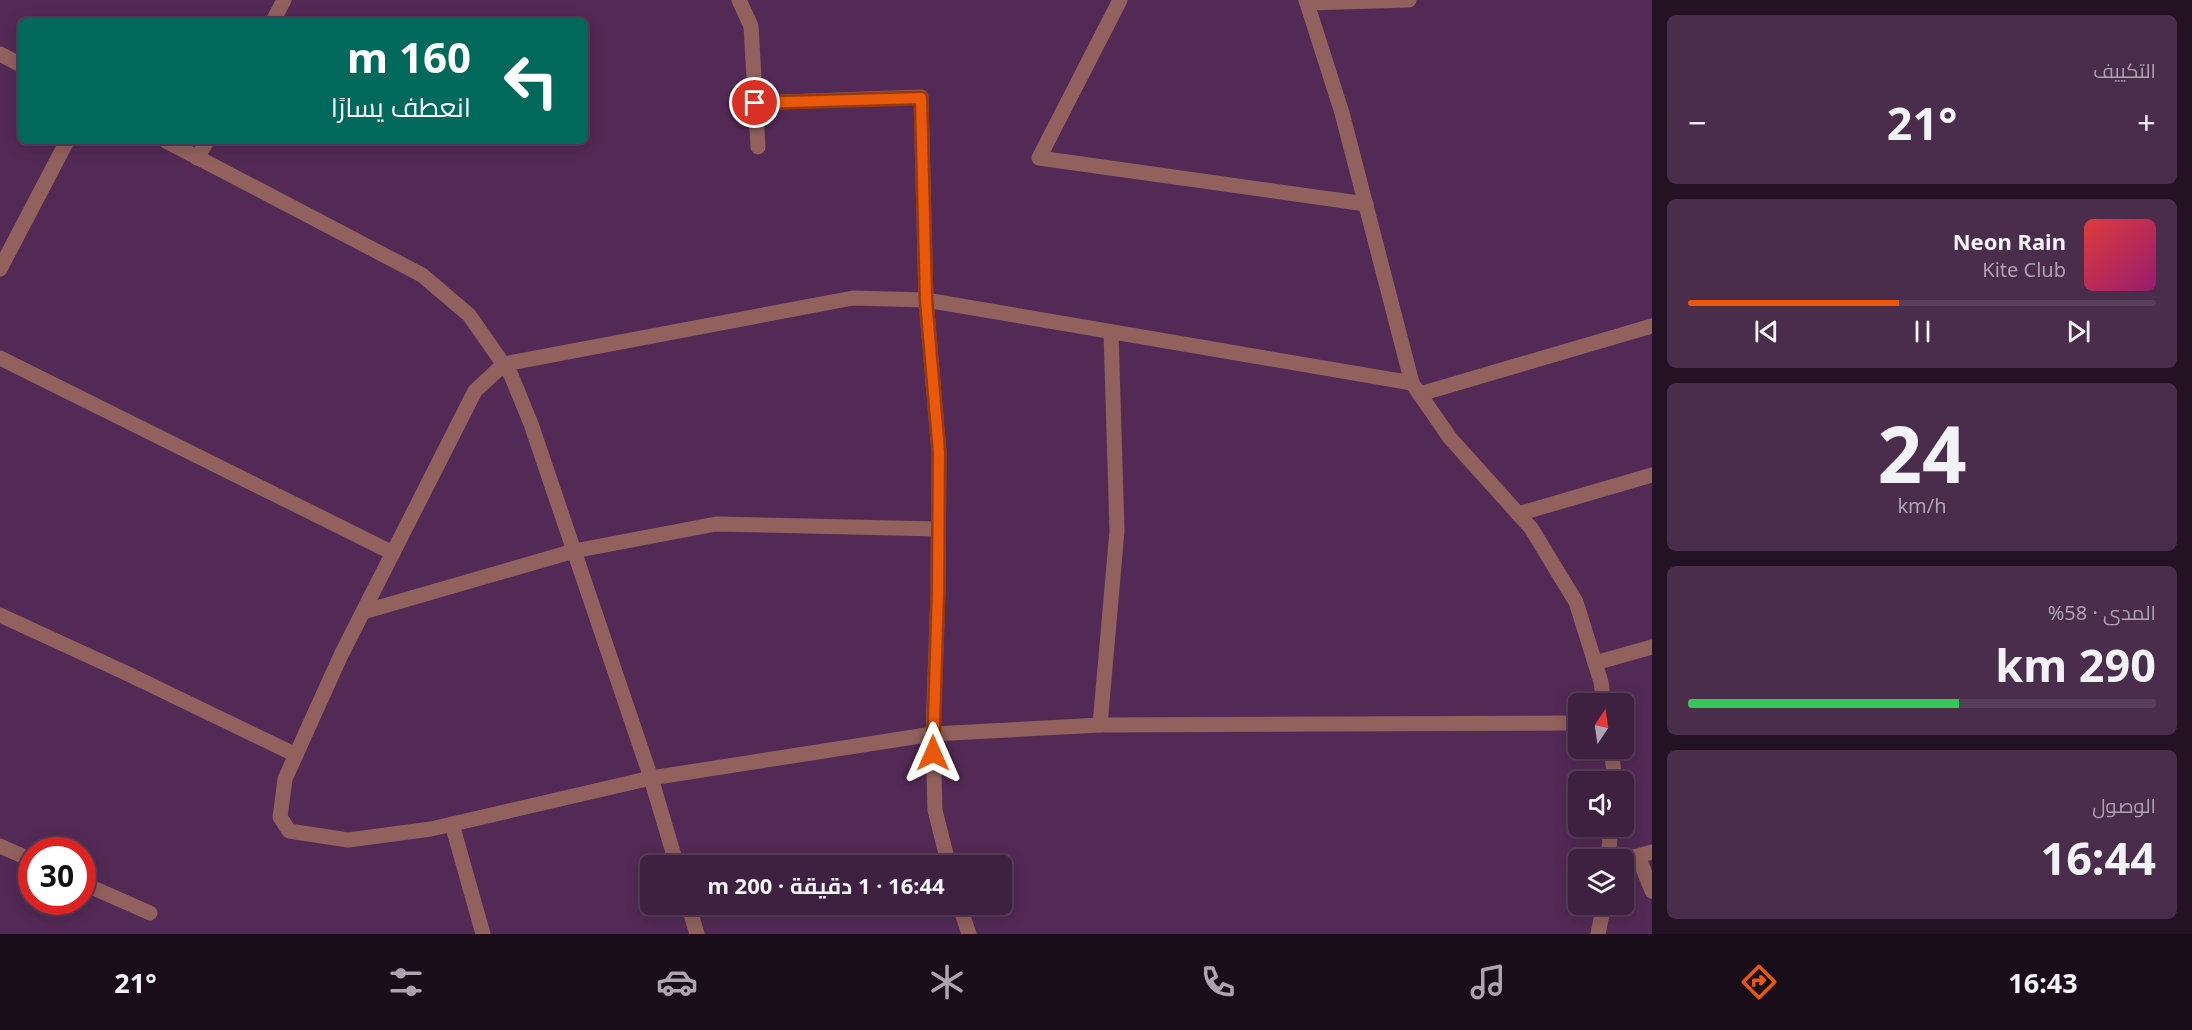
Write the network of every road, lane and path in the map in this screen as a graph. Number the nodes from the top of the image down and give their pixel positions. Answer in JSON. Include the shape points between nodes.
{"nodes":[{"id":1,"x":284,"y":0,"type":"edge"},
{"id":2,"x":739,"y":0,"type":"edge"},
{"id":3,"x":1120,"y":0,"type":"edge"},
{"id":4,"x":1409,"y":0,"type":"edge"},
{"id":5,"x":1306,"y":1,"type":"edge"},
{"id":6,"x":275,"y":18,"type":"edge"},
{"id":7,"x":0,"y":54,"type":"edge"},
{"id":8,"x":18,"y":63,"type":"edge"},
{"id":9,"x":755,"y":103,"type":"junction"},
{"id":10,"x":65,"y":144,"type":"edge"},
{"id":11,"x":171,"y":144,"type":"edge"},
{"id":12,"x":205,"y":144,"type":"edge"},
{"id":13,"x":758,"y":147,"type":"dead end"},
{"id":14,"x":197,"y":158,"type":"junction"},
{"id":15,"x":1366,"y":204,"type":"junction"},
{"id":16,"x":0,"y":268,"type":"edge"},
{"id":17,"x":926,"y":300,"type":"junction"},
{"id":18,"x":1652,"y":326,"type":"edge"},
{"id":19,"x":1111,"y":332,"type":"junction"},
{"id":20,"x":0,"y":358,"type":"edge"},
{"id":21,"x":504,"y":364,"type":"junction"},
{"id":22,"x":1416,"y":389,"type":"junction"},
{"id":23,"x":1652,"y":475,"type":"edge"},
{"id":24,"x":1518,"y":513,"type":"junction"},
{"id":25,"x":938,"y":530,"type":"junction"},
{"id":26,"x":574,"y":551,"type":"junction"},
{"id":27,"x":393,"y":553,"type":"junction"},
{"id":28,"x":363,"y":612,"type":"junction"},
{"id":29,"x":0,"y":615,"type":"edge"},
{"id":30,"x":1652,"y":647,"type":"edge"},
{"id":31,"x":1594,"y":663,"type":"junction"},
{"id":32,"x":1602,"y":693,"type":"edge"},
{"id":33,"x":1568,"y":723,"type":"edge"},
{"id":34,"x":1100,"y":725,"type":"junction"},
{"id":35,"x":933,"y":734,"type":"junction"},
{"id":36,"x":296,"y":755,"type":"junction"},
{"id":37,"x":651,"y":778,"type":"junction"},
{"id":38,"x":452,"y":824,"type":"junction"},
{"id":39,"x":0,"y":846,"type":"edge"},
{"id":40,"x":18,"y":854,"type":"edge"},
{"id":41,"x":1645,"y":854,"type":"edge"},
{"id":42,"x":674,"y":855,"type":"edge"},
{"id":43,"x":946,"y":855,"type":"edge"},
{"id":44,"x":96,"y":889,"type":"edge"},
{"id":45,"x":1652,"y":891,"type":"edge"},
{"id":46,"x":150,"y":913,"type":"dead end"},
{"id":47,"x":691,"y":915,"type":"edge"},
{"id":48,"x":963,"y":915,"type":"edge"},
{"id":49,"x":1602,"y":915,"type":"edge"},
{"id":50,"x":483,"y":934,"type":"edge"},
{"id":51,"x":697,"y":934,"type":"edge"},
{"id":52,"x":969,"y":934,"type":"edge"},
{"id":53,"x":1598,"y":934,"type":"edge"}],
"edges":[{"from":1,"to":6,"type":"street"},
{"from":2,"to":9,"type":"street","via":[[751,26]]},
{"from":3,"to":15,"type":"street","via":[[1038,158]]},
{"from":4,"to":5,"type":"street"},
{"from":5,"to":15,"type":"street"},
{"from":7,"to":8,"type":"street"},
{"from":9,"to":13,"type":"street"},
{"from":9,"to":17,"type":"street","via":[[921,98]]},
{"from":10,"to":16,"type":"street"},
{"from":11,"to":14,"type":"street"},
{"from":12,"to":14,"type":"street"},
{"from":14,"to":21,"type":"street","via":[[422,275],[469,315]]},
{"from":15,"to":22,"type":"street"},
{"from":17,"to":19,"type":"street"},
{"from":17,"to":21,"type":"street","via":[[853,298]]},
{"from":17,"to":25,"type":"street","via":[[939,452]]},
{"from":18,"to":22,"type":"street"},
{"from":19,"to":22,"type":"street"},
{"from":19,"to":34,"type":"street","via":[[1116,531]]},
{"from":20,"to":27,"type":"street"},
{"from":21,"to":26,"type":"street","via":[[531,424]]},
{"from":21,"to":27,"type":"street","via":[[475,391]]},
{"from":22,"to":24,"type":"street","via":[[1450,438]]},
{"from":23,"to":24,"type":"street"},
{"from":24,"to":31,"type":"street","via":[[1576,602]]},
{"from":25,"to":26,"type":"street","via":[[716,524]]},
{"from":25,"to":35,"type":"street"},
{"from":26,"to":28,"type":"street"},
{"from":26,"to":37,"type":"street"},
{"from":27,"to":28,"type":"street"},
{"from":28,"to":36,"type":"street"},
{"from":29,"to":36,"type":"street"},
{"from":30,"to":31,"type":"street"},
{"from":31,"to":32,"type":"street"},
{"from":33,"to":34,"type":"street"},
{"from":34,"to":35,"type":"street"},
{"from":35,"to":37,"type":"street"},
{"from":35,"to":43,"type":"street","via":[[935,810]]},
{"from":36,"to":38,"type":"street","via":[[285,779],[280,817],[289,831],[348,840]]},
{"from":37,"to":38,"type":"street"},
{"from":37,"to":42,"type":"street"},
{"from":38,"to":50,"type":"street"},
{"from":39,"to":40,"type":"street"},
{"from":41,"to":45,"type":"street"},
{"from":44,"to":46,"type":"street"},
{"from":47,"to":51,"type":"street"},
{"from":48,"to":52,"type":"street"},
{"from":49,"to":53,"type":"street"}]}
